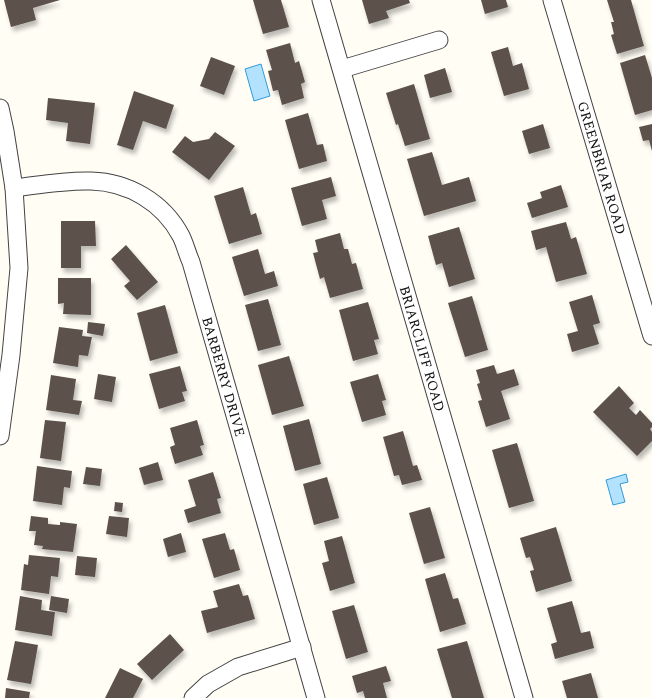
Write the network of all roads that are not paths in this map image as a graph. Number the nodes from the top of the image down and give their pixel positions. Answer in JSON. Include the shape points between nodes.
{"nodes":[{"id":1,"x":321,"y":0,"type":"edge"},
{"id":2,"x":552,"y":0,"type":"edge"},
{"id":3,"x":439,"y":40,"type":"dead end"},
{"id":4,"x":342,"y":69,"type":"junction"},
{"id":5,"x":0,"y":108,"type":"edge"},
{"id":6,"x":14,"y":188,"type":"junction"},
{"id":7,"x":652,"y":336,"type":"edge"},
{"id":8,"x":0,"y":436,"type":"edge"},
{"id":9,"x":302,"y":647,"type":"junction"},
{"id":10,"x":193,"y":698,"type":"edge"},
{"id":11,"x":316,"y":698,"type":"edge"},
{"id":12,"x":524,"y":698,"type":"edge"}],
"edges":[{"from":1,"to":4,"type":"street","name":"BRIARCLIFF ROAD"},
{"from":2,"to":7,"type":"street","name":"GREENBRIAR ROAD"},
{"from":3,"to":4,"type":"street"},
{"from":4,"to":12,"type":"street","name":"BRIARCLIFF ROAD"},
{"from":5,"to":6,"type":"street"},
{"from":6,"to":8,"type":"street","via":[[19,268]]},
{"from":6,"to":9,"type":"street","name":"BARBERRY DRIVE","via":[[91,181],[129,188],[149,199],[169,217],[181,236],[191,262]]},
{"from":9,"to":10,"type":"street","via":[[238,667],[208,684]]},
{"from":9,"to":11,"type":"street","name":"BARBERRY DRIVE"}]}
